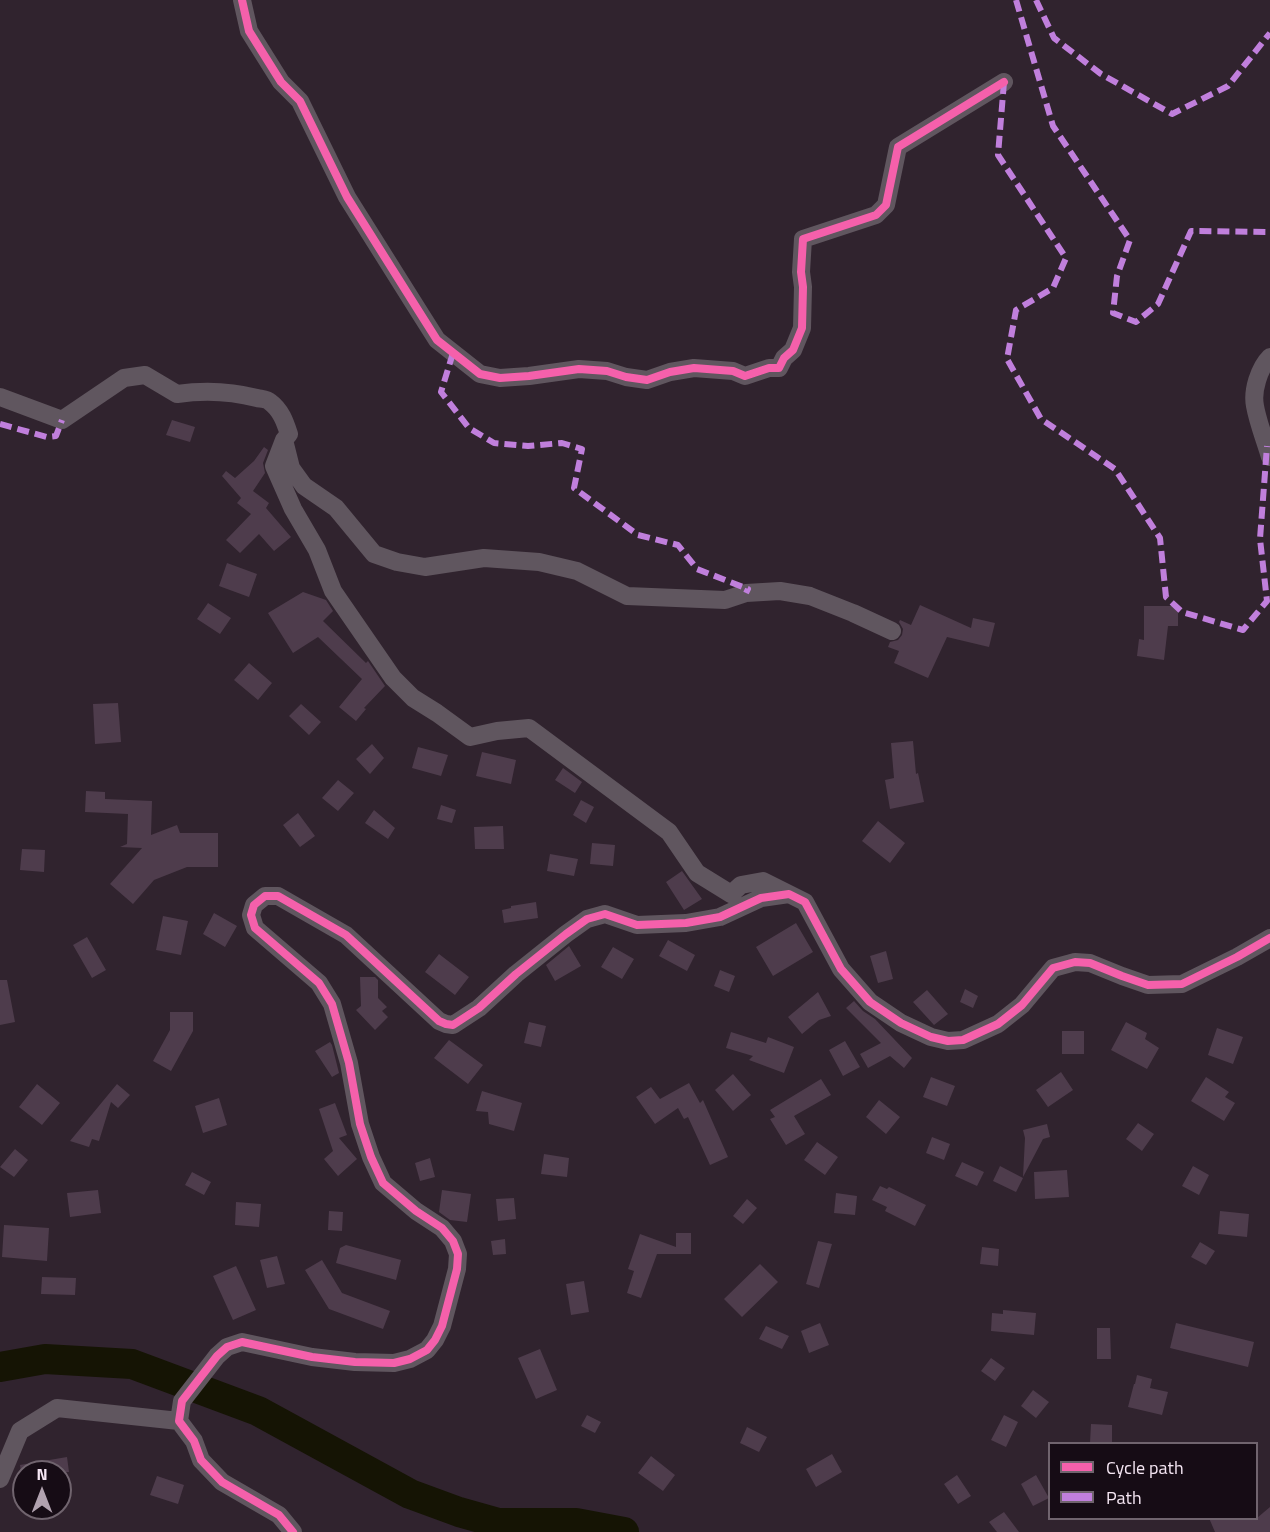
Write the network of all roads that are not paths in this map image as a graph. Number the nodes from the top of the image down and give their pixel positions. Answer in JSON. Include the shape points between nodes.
{"nodes":[{"id":1,"x":242,"y":0,"type":"edge"},
{"id":2,"x":1004,"y":82,"type":"dead end"},
{"id":3,"x":1270,"y":357,"type":"edge"},
{"id":4,"x":0,"y":397,"type":"edge"},
{"id":5,"x":284,"y":441,"type":"junction"},
{"id":6,"x":1270,"y":457,"type":"edge"},
{"id":7,"x":892,"y":631,"type":"dead end"},
{"id":8,"x":789,"y":894,"type":"junction"},
{"id":9,"x":1270,"y":938,"type":"edge"},
{"id":10,"x":179,"y":1421,"type":"junction"},
{"id":11,"x":0,"y":1479,"type":"edge"},
{"id":12,"x":293,"y":1532,"type":"edge"}],
"edges":[{"from":1,"to":2,"type":"street","via":[[249,31],[281,82],[300,101],[347,197],[437,340],[480,374],[500,378],[579,369],[647,380],[694,368],[733,371],[745,376],[779,368],[793,350],[801,328],[804,239],[876,215],[886,205],[898,147]]},
{"from":3,"to":6,"type":"street","via":[[1258,377],[1254,404]]},
{"from":4,"to":5,"type":"street","via":[[62,420],[124,378],[145,375],[177,394],[218,391],[269,400],[282,415],[289,434]]},
{"from":5,"to":7,"type":"street","via":[[291,468],[304,486],[336,508],[374,554],[397,562],[425,567],[484,558],[539,562],[577,571],[627,596],[725,600],[746,593],[780,591],[810,596]]},
{"from":5,"to":8,"type":"street","via":[[274,466],[317,550],[333,591],[393,678],[413,698],[470,737],[529,728],[669,832],[697,873],[731,894],[741,885],[763,881]]},
{"from":8,"to":9,"type":"street","via":[[805,902],[842,969],[870,1002],[901,1023],[948,1041],[963,1040],[998,1024],[1022,1005],[1053,968],[1090,963],[1148,985],[1182,984]]},
{"from":8,"to":10,"type":"street","via":[[761,897],[720,917],[686,923],[637,925],[604,914],[586,919],[453,1025],[439,1021],[346,935],[278,896],[265,896],[254,904],[251,915],[255,928],[319,983],[333,1004],[360,1124],[382,1182],[448,1234],[458,1254],[457,1269],[442,1326],[427,1350],[394,1363],[355,1362],[242,1342],[217,1356],[182,1401]]},
{"from":10,"to":11,"type":"street","via":[[57,1408],[20,1431]]},
{"from":10,"to":12,"type":"street","via":[[194,1441],[201,1460],[222,1482],[279,1515]]}]}
